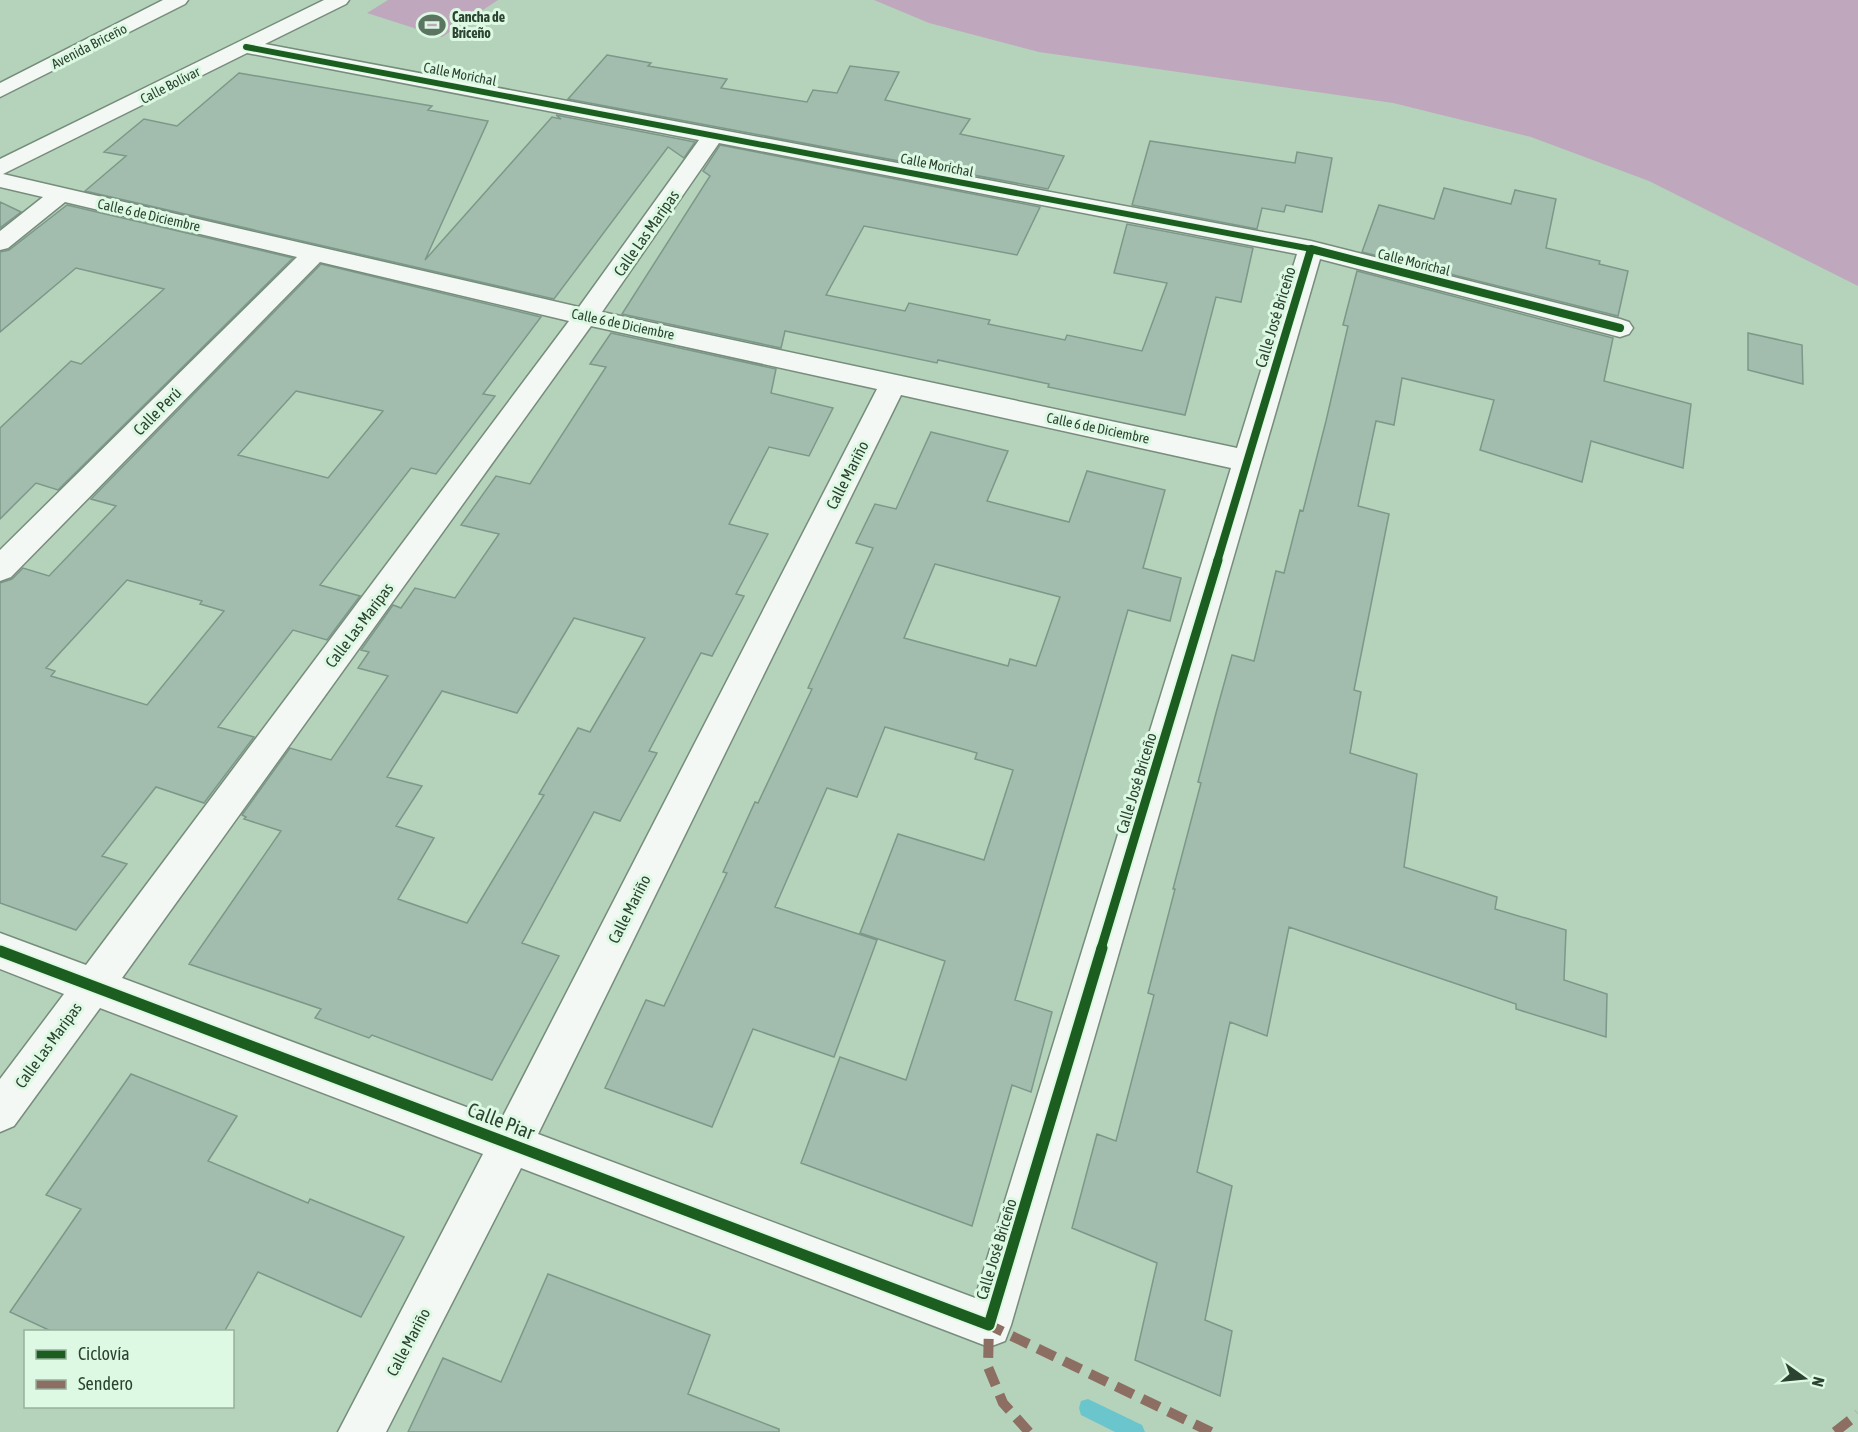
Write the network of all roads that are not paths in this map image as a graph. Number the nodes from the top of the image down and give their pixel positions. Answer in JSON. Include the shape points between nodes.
{"nodes":[{"id":1,"x":178,"y":0,"type":"edge"},
{"id":2,"x":339,"y":0,"type":"edge"},
{"id":3,"x":246,"y":47,"type":"junction"},
{"id":4,"x":0,"y":91,"type":"edge"},
{"id":5,"x":714,"y":136,"type":"junction"},
{"id":6,"x":0,"y":168,"type":"edge"},
{"id":7,"x":0,"y":180,"type":"edge"},
{"id":8,"x":61,"y":194,"type":"junction"},
{"id":9,"x":0,"y":243,"type":"edge"},
{"id":10,"x":1311,"y":249,"type":"junction"},
{"id":11,"x":315,"y":253,"type":"junction"},
{"id":12,"x":587,"y":316,"type":"junction"},
{"id":13,"x":1620,"y":328,"type":"dead end"},
{"id":14,"x":893,"y":384,"type":"junction"},
{"id":15,"x":1248,"y":461,"type":"junction"},
{"id":16,"x":0,"y":569,"type":"edge"},
{"id":17,"x":0,"y":951,"type":"edge"},
{"id":18,"x":92,"y":985,"type":"junction"},
{"id":19,"x":0,"y":1112,"type":"edge"},
{"id":20,"x":511,"y":1144,"type":"junction"},
{"id":21,"x":989,"y":1325,"type":"joint"},
{"id":22,"x":361,"y":1432,"type":"edge"}],
"edges":[{"from":1,"to":4,"type":"street","name":"Avenida Briceño"},
{"from":2,"to":3,"type":"street","name":"Calle Bolívar"},
{"from":3,"to":5,"type":"street","name":"Calle Morichal"},
{"from":3,"to":6,"type":"street","name":"Calle Bolívar"},
{"from":5,"to":10,"type":"street","name":"Calle Morichal"},
{"from":5,"to":12,"type":"street","name":"Calle Las Maripas"},
{"from":7,"to":8,"type":"street","name":"Calle 6 de Diciembre"},
{"from":8,"to":9,"type":"street"},
{"from":8,"to":11,"type":"street","name":"Calle 6 de Diciembre"},
{"from":10,"to":13,"type":"street","name":"Calle Morichal"},
{"from":10,"to":15,"type":"street","name":"Calle José Briceño"},
{"from":11,"to":12,"type":"street","name":"Calle 6 de Diciembre"},
{"from":11,"to":16,"type":"street","name":"Calle Perú"},
{"from":12,"to":14,"type":"street","name":"Calle 6 de Diciembre"},
{"from":12,"to":18,"type":"street","name":"Calle Las Maripas"},
{"from":14,"to":15,"type":"street","name":"Calle 6 de Diciembre"},
{"from":14,"to":20,"type":"street","name":"Calle Mariño"},
{"from":15,"to":21,"type":"street","name":"Calle José Briceño"},
{"from":17,"to":18,"type":"street","name":"Calle Piar"},
{"from":18,"to":19,"type":"street","name":"Calle Las Maripas"},
{"from":18,"to":20,"type":"street","name":"Calle Piar"},
{"from":20,"to":21,"type":"street","name":"Calle Piar"},
{"from":20,"to":22,"type":"street","name":"Calle Mariño"}]}
